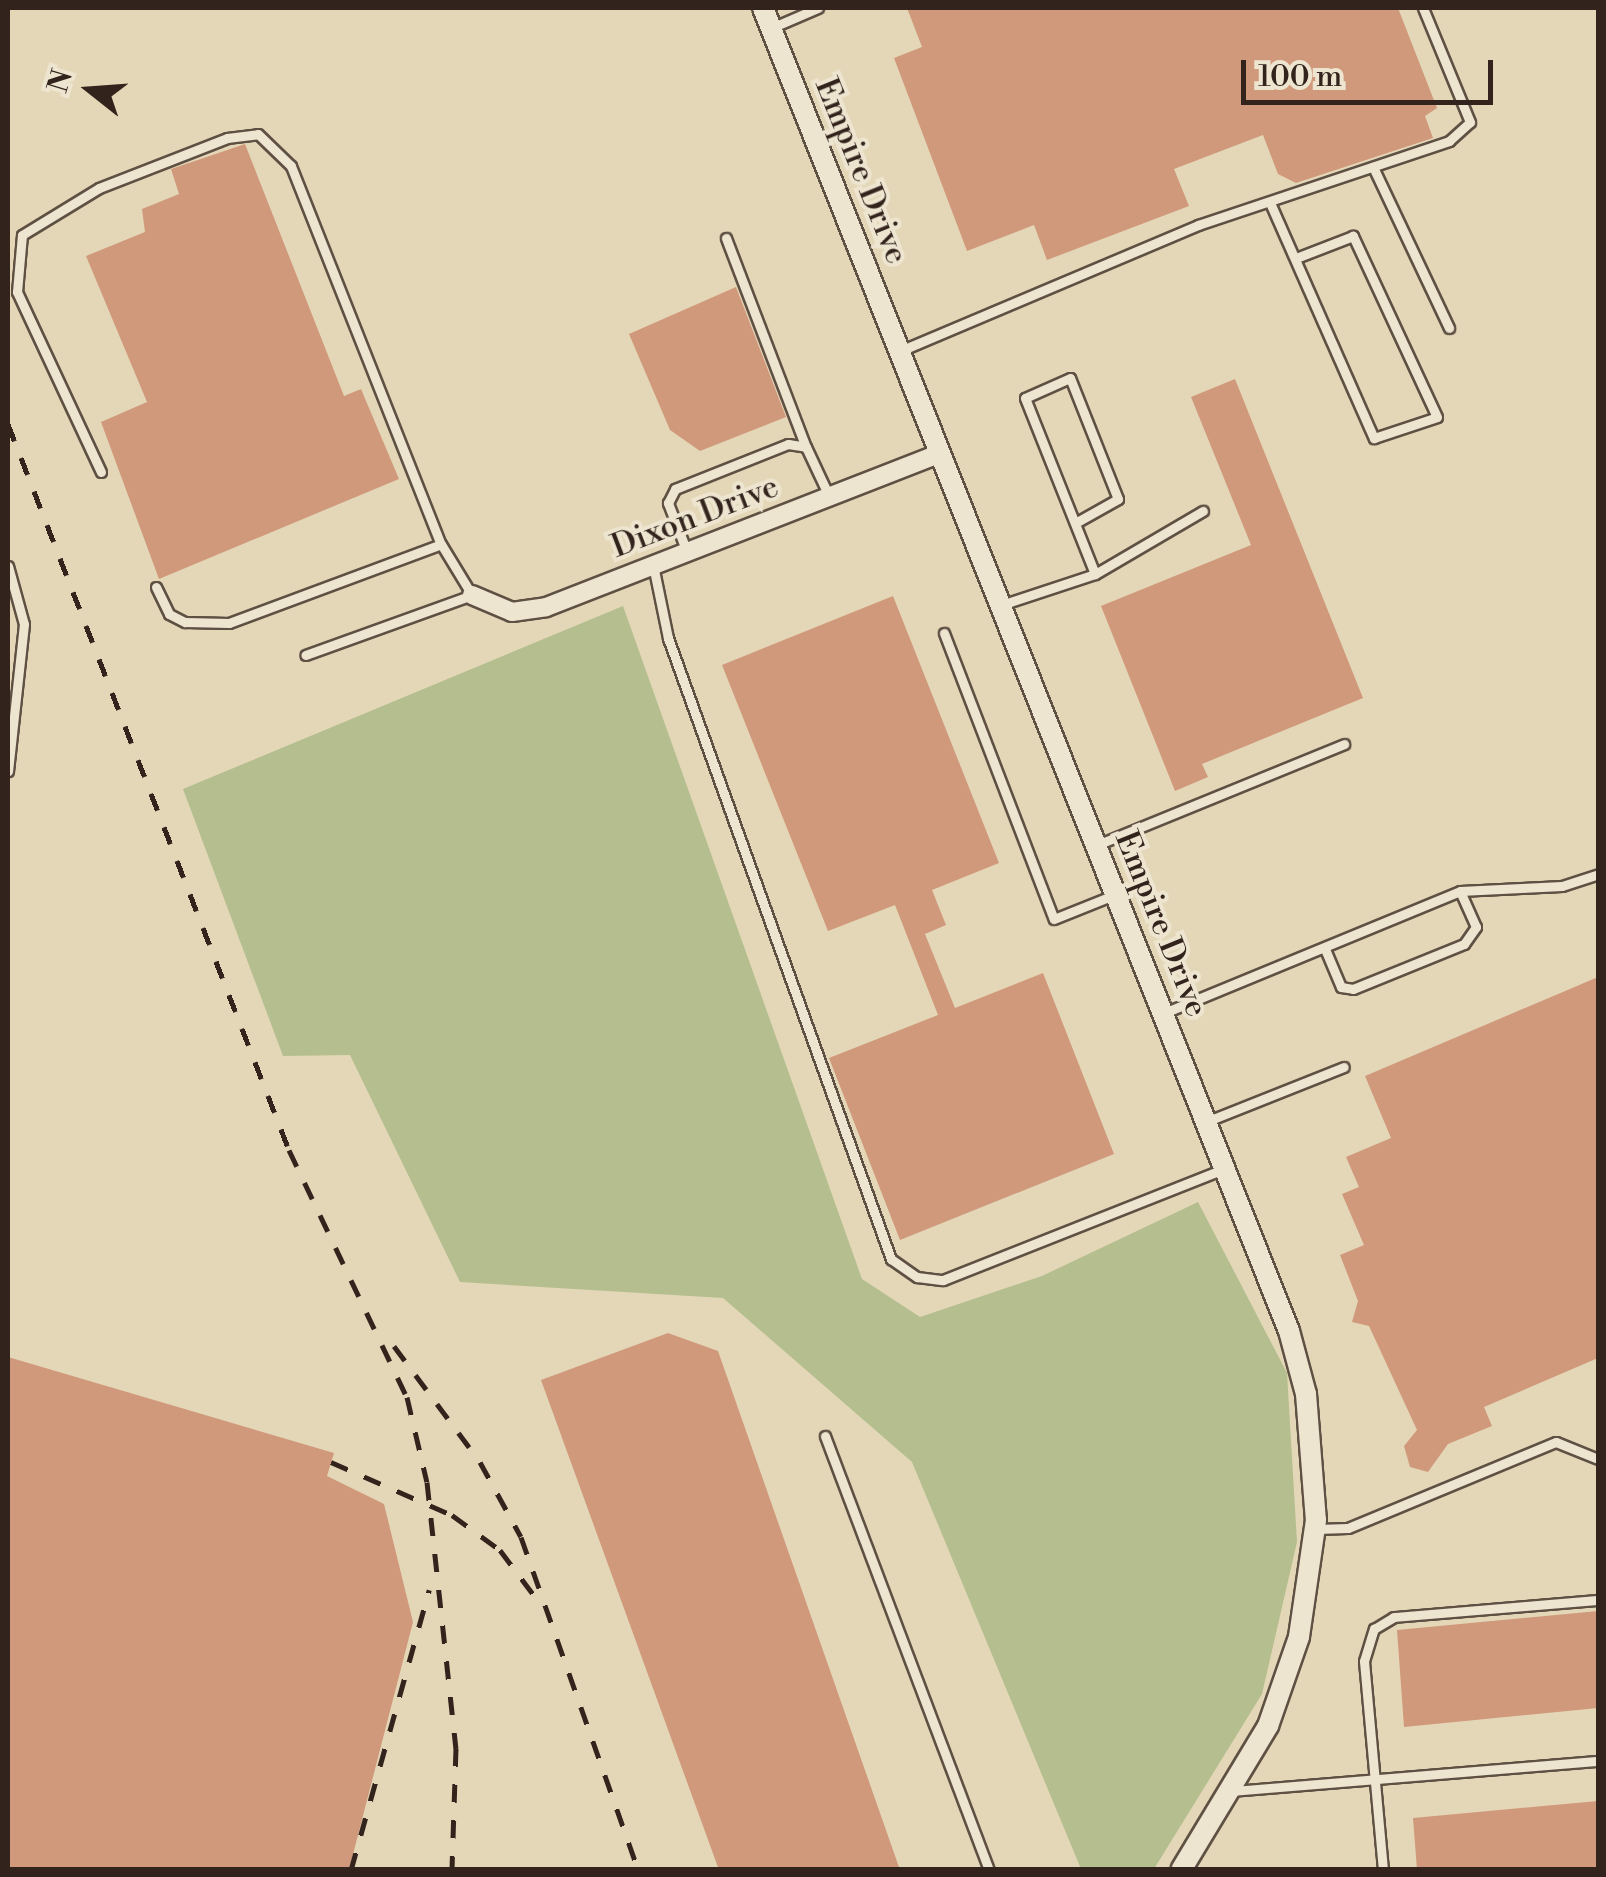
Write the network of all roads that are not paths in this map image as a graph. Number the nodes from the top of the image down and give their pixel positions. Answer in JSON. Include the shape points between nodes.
{"nodes":[{"id":1,"x":818,"y":8,"type":"edge"},
{"id":2,"x":1424,"y":8,"type":"edge"},
{"id":3,"x":767,"y":18,"type":"edge"},
{"id":4,"x":1373,"y":167,"type":"junction"},
{"id":5,"x":1271,"y":205,"type":"junction"},
{"id":6,"x":726,"y":238,"type":"dead end"},
{"id":7,"x":1296,"y":258,"type":"junction"},
{"id":8,"x":1449,"y":328,"type":"dead end"},
{"id":9,"x":900,"y":351,"type":"junction"},
{"id":10,"x":806,"y":446,"type":"junction"},
{"id":11,"x":940,"y":453,"type":"junction"},
{"id":12,"x":101,"y":472,"type":"dead end"},
{"id":13,"x":829,"y":496,"type":"junction"},
{"id":14,"x":1203,"y":511,"type":"dead end"},
{"id":15,"x":1077,"y":522,"type":"junction"},
{"id":16,"x":442,"y":544,"type":"junction"},
{"id":17,"x":687,"y":552,"type":"junction"},
{"id":18,"x":8,"y":566,"type":"edge"},
{"id":19,"x":653,"y":566,"type":"junction"},
{"id":20,"x":1095,"y":574,"type":"junction"},
{"id":21,"x":156,"y":587,"type":"dead end"},
{"id":22,"x":472,"y":594,"type":"junction"},
{"id":23,"x":1001,"y":605,"type":"junction"},
{"id":24,"x":944,"y":633,"type":"dead end"},
{"id":25,"x":305,"y":656,"type":"dead end"},
{"id":26,"x":1344,"y":744,"type":"dead end"},
{"id":27,"x":8,"y":771,"type":"edge"},
{"id":28,"x":1098,"y":845,"type":"junction"},
{"id":29,"x":1598,"y":874,"type":"edge"},
{"id":30,"x":1460,"y":892,"type":"junction"},
{"id":31,"x":1117,"y":894,"type":"junction"},
{"id":32,"x":1324,"y":949,"type":"junction"},
{"id":33,"x":1164,"y":1013,"type":"junction"},
{"id":34,"x":1344,"y":1067,"type":"dead end"},
{"id":35,"x":1207,"y":1122,"type":"junction"},
{"id":36,"x":1225,"y":1168,"type":"junction"},
{"id":37,"x":825,"y":1436,"type":"dead end"},
{"id":38,"x":1598,"y":1459,"type":"edge"},
{"id":39,"x":1316,"y":1529,"type":"junction"},
{"id":40,"x":1598,"y":1600,"type":"edge"},
{"id":41,"x":1598,"y":1761,"type":"edge"},
{"id":42,"x":1372,"y":1779,"type":"junction"},
{"id":43,"x":1231,"y":1791,"type":"junction"},
{"id":44,"x":989,"y":1870,"type":"edge"},
{"id":45,"x":1181,"y":1870,"type":"edge"},
{"id":46,"x":1383,"y":1870,"type":"edge"}],
"edges":[{"from":1,"to":3,"type":"lane"},
{"from":2,"to":4,"type":"lane","via":[[1470,122],[1450,141]]},
{"from":3,"to":9,"type":"street","name":"Empire Drive"},
{"from":4,"to":5,"type":"lane"},
{"from":4,"to":8,"type":"lane"},
{"from":5,"to":7,"type":"lane"},
{"from":5,"to":9,"type":"lane","via":[[1198,226]]},
{"from":6,"to":10,"type":"lane"},
{"from":7,"to":7,"type":"lane","via":[[1374,438],[1436,417],[1353,236]]},
{"from":9,"to":11,"type":"street","name":"Empire Drive"},
{"from":10,"to":13,"type":"lane"},
{"from":10,"to":17,"type":"lane","via":[[788,444],[674,489],[668,503]]},
{"from":11,"to":13,"type":"street","name":"Dixon Drive"},
{"from":11,"to":23,"type":"street","name":"Empire Drive"},
{"from":12,"to":16,"type":"lane","via":[[18,292],[22,236],[99,188],[227,138],[258,134],[290,166]]},
{"from":13,"to":17,"type":"street","name":"Dixon Drive"},
{"from":14,"to":20,"type":"lane"},
{"from":15,"to":15,"type":"lane","via":[[1025,398],[1070,378],[1118,499]]},
{"from":15,"to":20,"type":"lane"},
{"from":16,"to":21,"type":"lane","via":[[228,623],[185,622],[169,614]]},
{"from":16,"to":22,"type":"lane"},
{"from":17,"to":19,"type":"street","name":"Dixon Drive"},
{"from":18,"to":27,"type":"lane","via":[[24,624]]},
{"from":19,"to":22,"type":"street","name":"Dixon Drive","via":[[528,612],[495,609]]},
{"from":19,"to":36,"type":"lane","via":[[668,638],[892,1259],[917,1277],[942,1280]]},
{"from":20,"to":23,"type":"lane"},
{"from":22,"to":25,"type":"lane"},
{"from":23,"to":28,"type":"street","name":"Empire Drive"},
{"from":24,"to":31,"type":"lane","via":[[1054,918]]},
{"from":26,"to":28,"type":"lane"},
{"from":28,"to":31,"type":"street","name":"Empire Drive"},
{"from":29,"to":30,"type":"lane","via":[[1562,886]]},
{"from":30,"to":32,"type":"lane"},
{"from":30,"to":32,"type":"lane","via":[[1476,927],[1464,944],[1353,988],[1341,987]]},
{"from":31,"to":33,"type":"street","name":"Empire Drive"},
{"from":32,"to":33,"type":"lane"},
{"from":33,"to":35,"type":"street","name":"Empire Drive"},
{"from":34,"to":35,"type":"lane"},
{"from":35,"to":36,"type":"street","name":"Empire Drive"},
{"from":36,"to":39,"type":"street","name":"Empire Drive","via":[[1299,1364]]},
{"from":37,"to":44,"type":"lane"},
{"from":38,"to":39,"type":"lane","via":[[1556,1442],[1348,1528]]},
{"from":39,"to":43,"type":"street","name":"Empire Drive","via":[[1308,1598],[1285,1682]]},
{"from":40,"to":42,"type":"lane","via":[[1382,1622],[1364,1661]]},
{"from":41,"to":42,"type":"lane"},
{"from":42,"to":43,"type":"lane"},
{"from":42,"to":46,"type":"lane"},
{"from":43,"to":45,"type":"street","name":"Empire Drive"}]}
